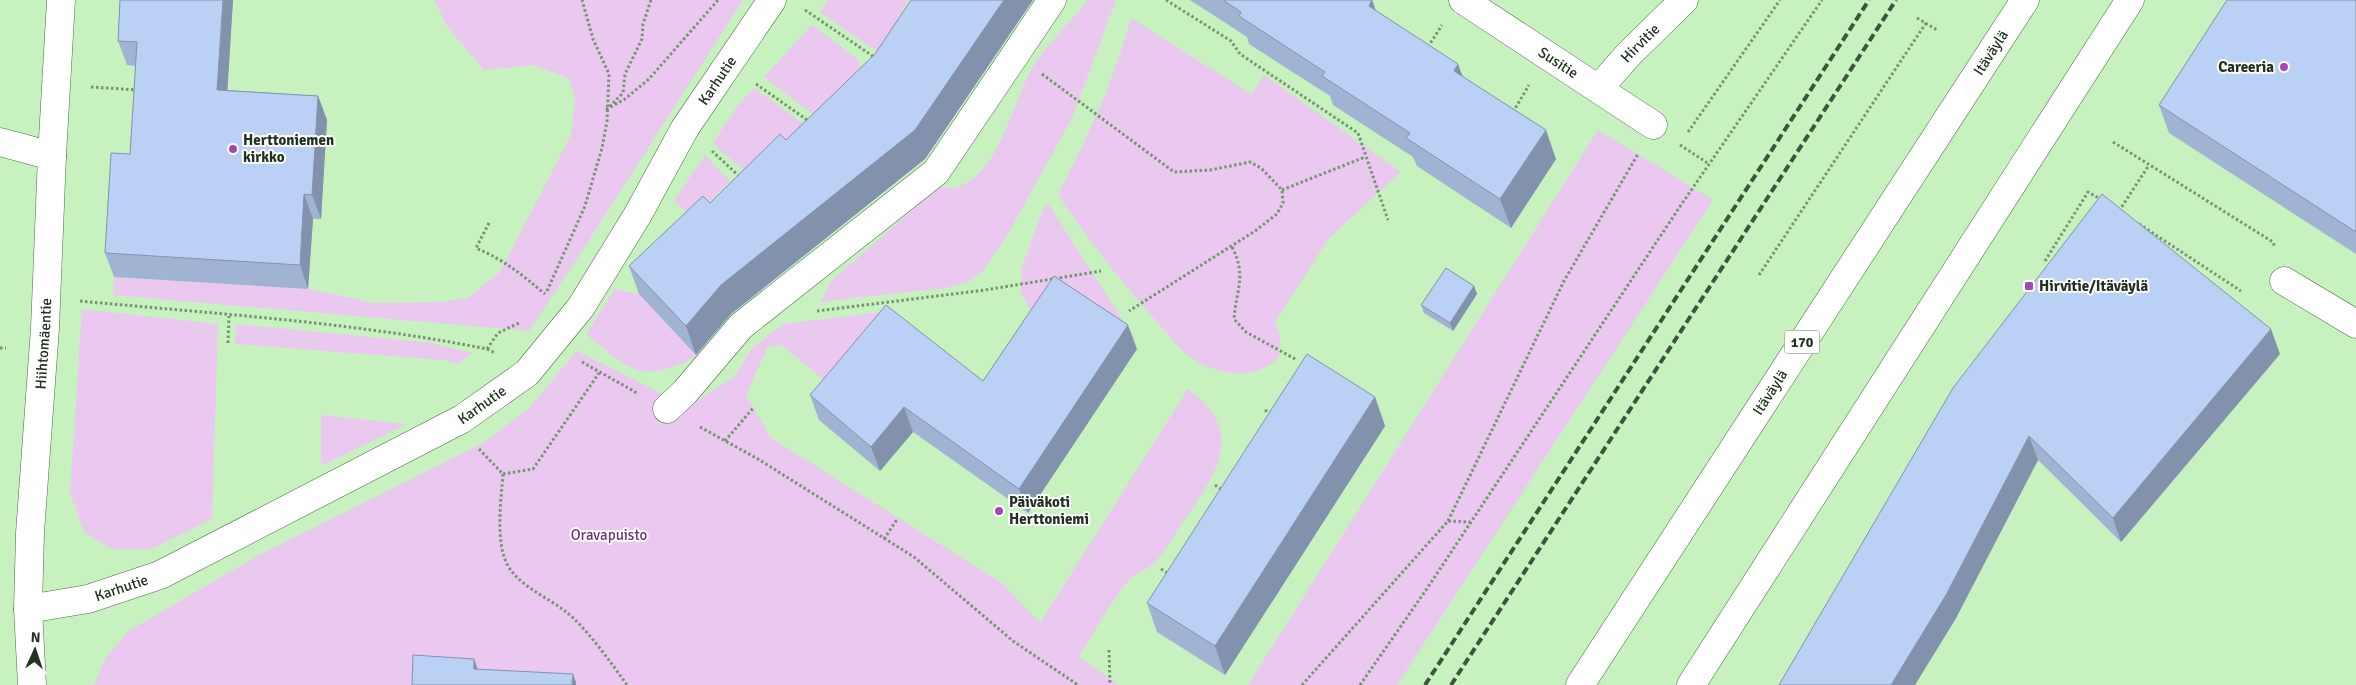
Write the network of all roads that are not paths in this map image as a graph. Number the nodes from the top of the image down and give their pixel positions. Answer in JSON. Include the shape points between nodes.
{"nodes":[{"id":1,"x":61,"y":0,"type":"edge"},
{"id":2,"x":772,"y":0,"type":"edge"},
{"id":3,"x":1052,"y":0,"type":"edge"},
{"id":4,"x":1463,"y":0,"type":"edge"},
{"id":5,"x":1684,"y":0,"type":"edge"},
{"id":6,"x":2024,"y":0,"type":"edge"},
{"id":7,"x":2130,"y":0,"type":"edge"},
{"id":8,"x":1599,"y":88,"type":"junction"},
{"id":9,"x":1653,"y":125,"type":"road end"},
{"id":10,"x":0,"y":142,"type":"edge"},
{"id":11,"x":52,"y":156,"type":"junction"},
{"id":12,"x":2284,"y":281,"type":"dead end"},
{"id":13,"x":2356,"y":324,"type":"edge"},
{"id":14,"x":667,"y":409,"type":"road end"},
{"id":15,"x":28,"y":609,"type":"junction"},
{"id":16,"x":32,"y":685,"type":"edge"},
{"id":17,"x":1580,"y":685,"type":"edge"},
{"id":18,"x":1691,"y":685,"type":"edge"}],
"edges":[{"from":1,"to":11,"type":"main road","name":"Hiihtomäentie"},
{"from":2,"to":15,"type":"main road","name":"Karhutie","via":[[685,128],[637,216],[581,307],[527,373],[462,419],[160,575],[88,599]]},
{"from":3,"to":14,"type":"main road","via":[[936,172],[741,326]]},
{"from":4,"to":8,"type":"main road","name":"Susitie"},
{"from":5,"to":8,"type":"main road","name":"Hirvitie"},
{"from":6,"to":17,"type":"main road","name":"Itäväylä","number":"170"},
{"from":7,"to":18,"type":"main road"},
{"from":8,"to":9,"type":"main road","name":"Susitie"},
{"from":10,"to":11,"type":"main road"},
{"from":11,"to":15,"type":"main road","name":"Hiihtomäentie","via":[[47,302],[30,533]]},
{"from":12,"to":13,"type":"main road"},
{"from":15,"to":16,"type":"main road","name":"Hiihtomäentie"}]}
